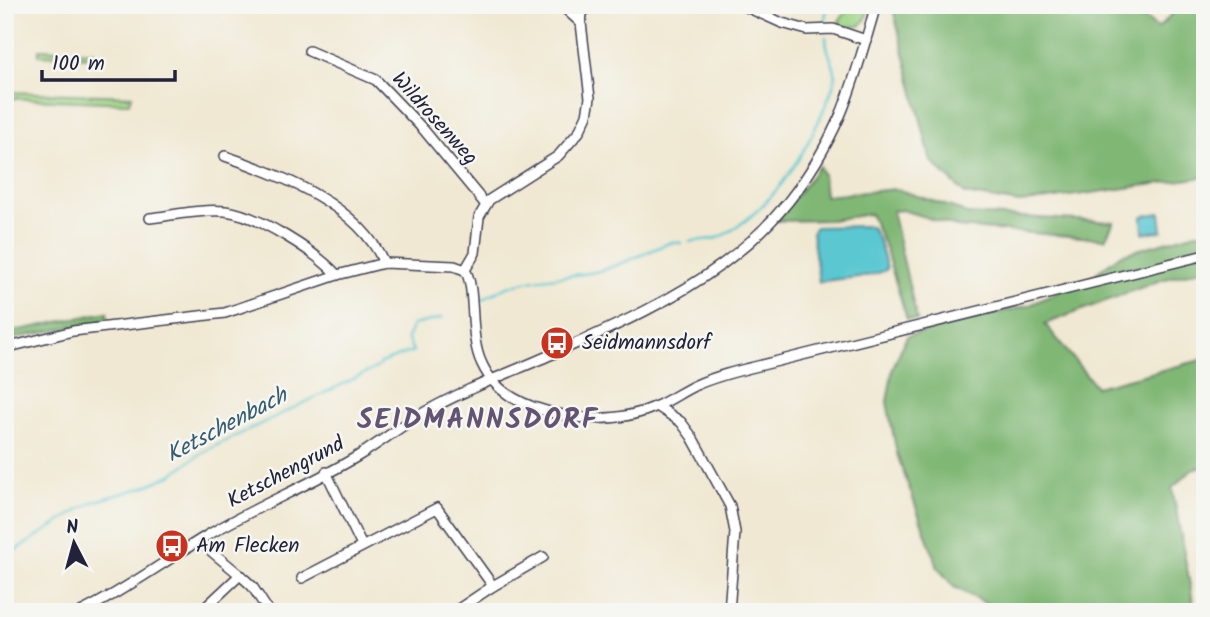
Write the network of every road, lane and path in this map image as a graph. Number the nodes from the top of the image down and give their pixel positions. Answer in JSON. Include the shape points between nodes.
{"nodes":[{"id":1,"x":561,"y":5,"type":"edge"},
{"id":2,"x":591,"y":5,"type":"edge"},
{"id":3,"x":743,"y":5,"type":"edge"},
{"id":4,"x":876,"y":5,"type":"edge"},
{"id":5,"x":581,"y":23,"type":"junction"},
{"id":6,"x":866,"y":40,"type":"junction"},
{"id":7,"x":309,"y":51,"type":"dead end"},
{"id":8,"x":225,"y":156,"type":"dead end"},
{"id":9,"x":486,"y":205,"type":"junction"},
{"id":10,"x":150,"y":218,"type":"dead end"},
{"id":11,"x":1205,"y":255,"type":"edge"},
{"id":12,"x":384,"y":263,"type":"junction"},
{"id":13,"x":465,"y":270,"type":"junction"},
{"id":14,"x":337,"y":275,"type":"junction"},
{"id":15,"x":5,"y":348,"type":"edge"},
{"id":16,"x":492,"y":382,"type":"junction"},
{"id":17,"x":657,"y":406,"type":"junction"},
{"id":18,"x":327,"y":472,"type":"junction"},
{"id":19,"x":199,"y":541,"type":"junction"},
{"id":20,"x":362,"y":546,"type":"junction"},
{"id":21,"x":542,"y":557,"type":"dead end"},
{"id":22,"x":240,"y":575,"type":"junction"},
{"id":23,"x":302,"y":578,"type":"dead end"},
{"id":24,"x":492,"y":586,"type":"junction"},
{"id":25,"x":81,"y":612,"type":"edge"},
{"id":26,"x":204,"y":612,"type":"edge"},
{"id":27,"x":269,"y":612,"type":"edge"},
{"id":28,"x":454,"y":612,"type":"edge"},
{"id":29,"x":729,"y":612,"type":"edge"}],
"edges":[{"from":1,"to":5,"type":"street"},
{"from":2,"to":5,"type":"street","via":[[582,13]]},
{"from":3,"to":6,"type":"street","via":[[782,23],[807,30],[833,29]]},
{"from":4,"to":6,"type":"street","name":"Ketschengrund"},
{"from":5,"to":9,"type":"street","via":[[590,98],[579,132],[558,156]]},
{"from":6,"to":16,"type":"street","name":"Ketschengrund","via":[[830,138],[806,176],[744,249],[660,304]]},
{"from":7,"to":9,"type":"street","name":"Wildrosenweg","via":[[376,80],[423,128]]},
{"from":8,"to":12,"type":"street","via":[[272,173],[340,211],[368,235]]},
{"from":9,"to":13,"type":"street","via":[[477,227],[475,253]]},
{"from":10,"to":14,"type":"street","via":[[242,214],[317,256]]},
{"from":11,"to":17,"type":"street","via":[[723,375]]},
{"from":12,"to":13,"type":"street"},
{"from":12,"to":14,"type":"street"},
{"from":13,"to":16,"type":"street","via":[[474,345]]},
{"from":14,"to":15,"type":"street","via":[[225,313],[74,331]]},
{"from":16,"to":17,"type":"street","via":[[507,395],[556,415],[612,417]]},
{"from":16,"to":18,"type":"street","name":"Ketschengrund","via":[[423,413]]},
{"from":17,"to":29,"type":"street","via":[[681,422],[692,437],[730,506],[735,540]]},
{"from":18,"to":19,"type":"street","name":"Ketschengrund"},
{"from":18,"to":20,"type":"street"},
{"from":19,"to":22,"type":"street"},
{"from":19,"to":25,"type":"street","name":"Ketschengrund"},
{"from":20,"to":23,"type":"street"},
{"from":20,"to":24,"type":"street","via":[[437,508]]},
{"from":21,"to":24,"type":"street"},
{"from":22,"to":26,"type":"street"},
{"from":22,"to":27,"type":"street"},
{"from":24,"to":28,"type":"street"}]}
